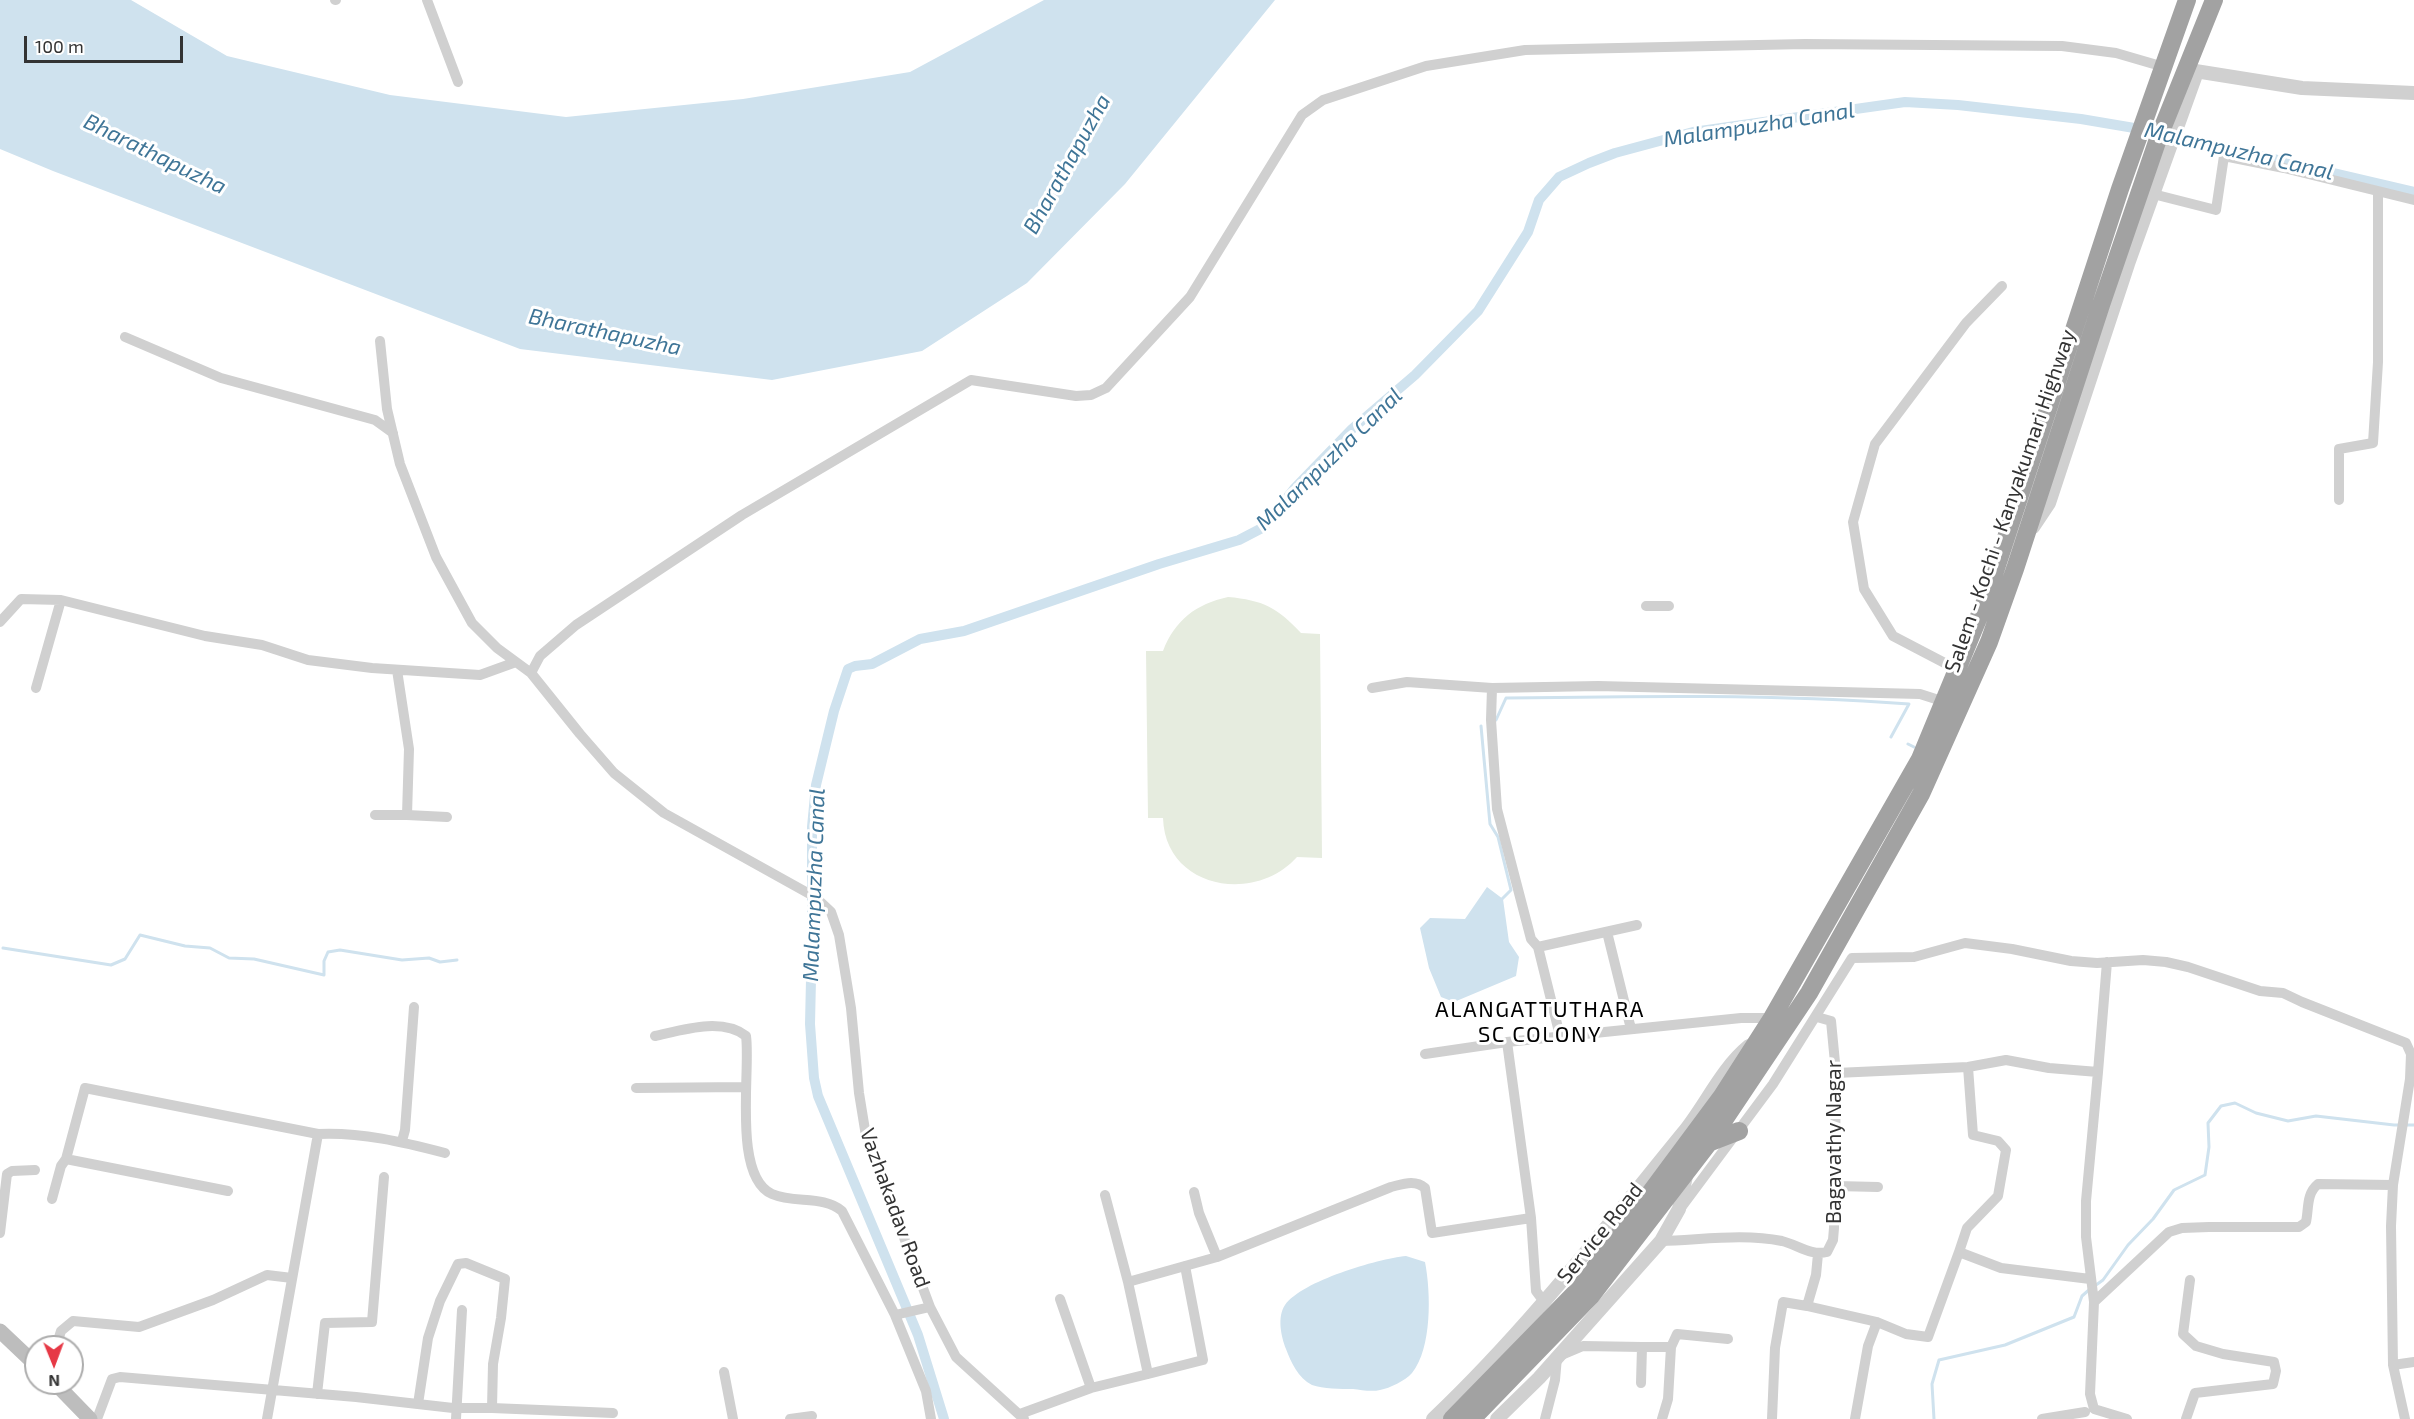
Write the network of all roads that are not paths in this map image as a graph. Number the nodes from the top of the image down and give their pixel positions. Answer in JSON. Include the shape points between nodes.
{"nodes":[{"id":1,"x":428,"y":0,"type":"edge"},
{"id":2,"x":2187,"y":0,"type":"edge"},
{"id":3,"x":2214,"y":0,"type":"edge"},
{"id":4,"x":2164,"y":67,"type":"junction"},
{"id":5,"x":2192,"y":71,"type":"junction"},
{"id":6,"x":458,"y":82,"type":"dead end"},
{"id":7,"x":2414,"y":93,"type":"edge"},
{"id":8,"x":2164,"y":141,"type":"junction"},
{"id":9,"x":2378,"y":192,"type":"junction"},
{"id":10,"x":2153,"y":194,"type":"junction"},
{"id":11,"x":2414,"y":200,"type":"edge"},
{"id":12,"x":2002,"y":286,"type":"dead end"},
{"id":13,"x":125,"y":337,"type":"dead end"},
{"id":14,"x":380,"y":341,"type":"dead end"},
{"id":15,"x":393,"y":433,"type":"junction"},
{"id":16,"x":2339,"y":500,"type":"dead end"},
{"id":17,"x":2026,"y":537,"type":"junction"},
{"id":18,"x":62,"y":600,"type":"junction"},
{"id":19,"x":1646,"y":606,"type":"dead end"},
{"id":20,"x":1669,"y":606,"type":"dead end"},
{"id":21,"x":0,"y":622,"type":"edge"},
{"id":22,"x":516,"y":662,"type":"junction"},
{"id":23,"x":397,"y":670,"type":"junction"},
{"id":24,"x":1957,"y":670,"type":"junction"},
{"id":25,"x":531,"y":673,"type":"junction"},
{"id":26,"x":1974,"y":677,"type":"junction"},
{"id":27,"x":36,"y":688,"type":"dead end"},
{"id":28,"x":1372,"y":688,"type":"dead end"},
{"id":29,"x":1492,"y":688,"type":"junction"},
{"id":30,"x":1945,"y":702,"type":"junction"},
{"id":31,"x":375,"y":815,"type":"dead end"},
{"id":32,"x":407,"y":815,"type":"junction"},
{"id":33,"x":447,"y":817,"type":"dead end"},
{"id":34,"x":1637,"y":925,"type":"dead end"},
{"id":35,"x":1607,"y":932,"type":"junction"},
{"id":36,"x":1538,"y":947,"type":"junction"},
{"id":37,"x":2107,"y":962,"type":"junction"},
{"id":38,"x":414,"y":1007,"type":"dead end"},
{"id":39,"x":1817,"y":1017,"type":"junction"},
{"id":40,"x":1772,"y":1018,"type":"junction"},
{"id":41,"x":1631,"y":1029,"type":"junction"},
{"id":42,"x":655,"y":1036,"type":"dead end"},
{"id":43,"x":1560,"y":1036,"type":"junction"},
{"id":44,"x":1758,"y":1040,"type":"junction"},
{"id":45,"x":1506,"y":1042,"type":"junction"},
{"id":46,"x":1425,"y":1054,"type":"dead end"},
{"id":47,"x":2413,"y":1054,"type":"edge"},
{"id":48,"x":1968,"y":1067,"type":"junction"},
{"id":49,"x":2098,"y":1072,"type":"junction"},
{"id":50,"x":1836,"y":1073,"type":"junction"},
{"id":51,"x":744,"y":1087,"type":"junction"},
{"id":52,"x":636,"y":1088,"type":"dead end"},
{"id":53,"x":1739,"y":1131,"type":"junction"},
{"id":54,"x":318,"y":1134,"type":"junction"},
{"id":55,"x":402,"y":1142,"type":"junction"},
{"id":56,"x":1708,"y":1143,"type":"junction"},
{"id":57,"x":445,"y":1153,"type":"dead end"},
{"id":58,"x":66,"y":1160,"type":"junction"},
{"id":59,"x":35,"y":1170,"type":"dead end"},
{"id":60,"x":1686,"y":1173,"type":"junction"},
{"id":61,"x":384,"y":1177,"type":"dead end"},
{"id":62,"x":2393,"y":1185,"type":"junction"},
{"id":63,"x":1836,"y":1186,"type":"junction"},
{"id":64,"x":1878,"y":1187,"type":"dead end"},
{"id":65,"x":228,"y":1191,"type":"dead end"},
{"id":66,"x":1194,"y":1192,"type":"dead end"},
{"id":67,"x":1105,"y":1195,"type":"dead end"},
{"id":68,"x":52,"y":1199,"type":"dead end"},
{"id":69,"x":1679,"y":1209,"type":"junction"},
{"id":70,"x":1531,"y":1218,"type":"junction"},
{"id":71,"x":0,"y":1233,"type":"edge"},
{"id":72,"x":1661,"y":1241,"type":"junction"},
{"id":73,"x":1959,"y":1252,"type":"junction"},
{"id":74,"x":1818,"y":1254,"type":"junction"},
{"id":75,"x":1217,"y":1257,"type":"junction"},
{"id":76,"x":1185,"y":1266,"type":"junction"},
{"id":77,"x":292,"y":1278,"type":"junction"},
{"id":78,"x":2190,"y":1280,"type":"dead end"},
{"id":79,"x":1128,"y":1282,"type":"junction"},
{"id":80,"x":2092,"y":1289,"type":"junction"},
{"id":81,"x":1060,"y":1299,"type":"dead end"},
{"id":82,"x":1545,"y":1303,"type":"junction"},
{"id":83,"x":1807,"y":1306,"type":"junction"},
{"id":84,"x":930,"y":1307,"type":"junction"},
{"id":85,"x":462,"y":1310,"type":"dead end"},
{"id":86,"x":895,"y":1315,"type":"junction"},
{"id":87,"x":1877,"y":1322,"type":"junction"},
{"id":88,"x":0,"y":1331,"type":"edge"},
{"id":89,"x":60,"y":1335,"type":"edge"},
{"id":90,"x":1728,"y":1339,"type":"dead end"},
{"id":91,"x":1642,"y":1347,"type":"junction"},
{"id":92,"x":1671,"y":1347,"type":"junction"},
{"id":93,"x":24,"y":1354,"type":"edge"},
{"id":94,"x":1557,"y":1357,"type":"junction"},
{"id":95,"x":2414,"y":1362,"type":"edge"},
{"id":96,"x":2393,"y":1365,"type":"junction"},
{"id":97,"x":724,"y":1372,"type":"dead end"},
{"id":98,"x":1148,"y":1374,"type":"junction"},
{"id":99,"x":1641,"y":1383,"type":"dead end"},
{"id":100,"x":1092,"y":1388,"type":"junction"},
{"id":101,"x":272,"y":1391,"type":"junction"},
{"id":102,"x":317,"y":1394,"type":"junction"},
{"id":103,"x":67,"y":1395,"type":"edge"},
{"id":104,"x":418,"y":1404,"type":"junction"},
{"id":105,"x":492,"y":1408,"type":"junction"},
{"id":106,"x":457,"y":1413,"type":"edge"},
{"id":107,"x":613,"y":1413,"type":"dead end"},
{"id":108,"x":2086,"y":1413,"type":"edge"},
{"id":109,"x":812,"y":1416,"type":"dead end"},
{"id":110,"x":1022,"y":1417,"type":"edge"},
{"id":111,"x":90,"y":1419,"type":"edge"},
{"id":112,"x":97,"y":1419,"type":"edge"},
{"id":113,"x":267,"y":1419,"type":"edge"},
{"id":114,"x":733,"y":1419,"type":"edge"},
{"id":115,"x":790,"y":1419,"type":"edge"},
{"id":116,"x":931,"y":1419,"type":"edge"},
{"id":117,"x":1433,"y":1419,"type":"edge"},
{"id":118,"x":1452,"y":1419,"type":"edge"},
{"id":119,"x":1472,"y":1419,"type":"edge"},
{"id":120,"x":1497,"y":1419,"type":"edge"},
{"id":121,"x":1545,"y":1419,"type":"edge"},
{"id":122,"x":1662,"y":1419,"type":"edge"},
{"id":123,"x":1772,"y":1419,"type":"edge"},
{"id":124,"x":1855,"y":1419,"type":"edge"},
{"id":125,"x":2042,"y":1419,"type":"edge"},
{"id":126,"x":2127,"y":1419,"type":"edge"},
{"id":127,"x":2186,"y":1419,"type":"edge"},
{"id":128,"x":2405,"y":1419,"type":"edge"}],
"edges":[{"from":1,"to":6,"type":"street"},
{"from":2,"to":4,"type":"highway","name":"Salem - Kochi - Kanyakumari Highway"},
{"from":3,"to":5,"type":"highway","name":"Salem - Kochi - Kanyakumari Highway"},
{"from":4,"to":24,"type":"highway","name":"Salem - Kochi - Kanyakumari Highway","via":[[2137,137],[1985,602]]},
{"from":4,"to":25,"type":"street","via":[[2116,53],[2062,46],[1805,44],[1525,50],[1426,66],[1323,100],[1302,115],[1190,297],[1106,388],[1076,396],[971,380],[742,515],[576,625],[540,656]]},
{"from":5,"to":7,"type":"street","via":[[2302,88]]},
{"from":5,"to":8,"type":"highway","name":"Salem - Kochi - Kanyakumari Highway"},
{"from":8,"to":10,"type":"street"},
{"from":8,"to":17,"type":"highway","name":"Salem - Kochi - Kanyakumari Highway","via":[[2101,305]]},
{"from":9,"to":10,"type":"street","via":[[2224,156],[2216,210]]},
{"from":9,"to":11,"type":"street"},
{"from":9,"to":16,"type":"street","via":[[2378,362],[2373,443],[2339,449]]},
{"from":10,"to":17,"type":"street","via":[[2049,503]]},
{"from":12,"to":24,"type":"street","via":[[1966,323],[1875,444],[1853,522],[1864,589],[1893,636]]},
{"from":13,"to":15,"type":"street","via":[[221,378],[375,420]]},
{"from":14,"to":15,"type":"street"},
{"from":15,"to":22,"type":"street","via":[[400,464],[436,557],[461,604],[472,623]]},
{"from":17,"to":26,"type":"highway","name":"Salem - Kochi - Kanyakumari Highway"},
{"from":18,"to":21,"type":"street","via":[[21,599]]},
{"from":18,"to":23,"type":"street","via":[[206,636],[262,645],[308,660]]},
{"from":18,"to":27,"type":"street"},
{"from":19,"to":20,"type":"street"},
{"from":22,"to":23,"type":"street","via":[[480,675]]},
{"from":22,"to":25,"type":"street"},
{"from":23,"to":32,"type":"street","via":[[409,749]]},
{"from":24,"to":26,"type":"street"},
{"from":24,"to":30,"type":"highway","name":"Salem - Kochi - Kanyakumari Highway"},
{"from":25,"to":84,"type":"street","name":"Vazhakadav Road","via":[[614,773],[664,813],[815,897],[831,912],[839,934],[851,1008],[866,1136]]},
{"from":26,"to":56,"type":"highway","name":"Salem - Kochi - Kanyakumari Highway","via":[[1921,794],[1831,957]]},
{"from":28,"to":29,"type":"street","via":[[1407,682]]},
{"from":29,"to":30,"type":"street","via":[[1598,686],[1920,693]]},
{"from":29,"to":36,"type":"street","via":[[1497,808],[1531,939]]},
{"from":30,"to":40,"type":"highway","name":"Salem - Kochi - Kanyakumari Highway","via":[[1920,759]]},
{"from":31,"to":32,"type":"street"},
{"from":32,"to":33,"type":"street"},
{"from":34,"to":35,"type":"street"},
{"from":35,"to":36,"type":"street"},
{"from":35,"to":41,"type":"street"},
{"from":36,"to":43,"type":"street"},
{"from":37,"to":39,"type":"street","via":[[2071,961],[1965,943],[1914,957],[1852,958]]},
{"from":37,"to":47,"type":"street","via":[[2166,962],[2260,991],[2283,993],[2406,1043]]},
{"from":37,"to":49,"type":"street"},
{"from":38,"to":55,"type":"street"},
{"from":39,"to":50,"type":"street","name":"Bagavathy Nagar","via":[[1831,1021]]},
{"from":39,"to":53,"type":"street"},
{"from":40,"to":41,"type":"street"},
{"from":40,"to":44,"type":"highway","name":"Salem - Kochi - Kanyakumari Highway"},
{"from":41,"to":43,"type":"street"},
{"from":42,"to":51,"type":"street","via":[[699,1028],[736,1028],[746,1036],[748,1050]]},
{"from":43,"to":45,"type":"street"},
{"from":44,"to":82,"type":"street","name":"Service Road","via":[[1736,1058],[1684,1131]]},
{"from":44,"to":118,"type":"highway","name":"Salem - Kochi - Kanyakumari Highway","via":[[1715,1106],[1578,1290]]},
{"from":45,"to":46,"type":"street"},
{"from":45,"to":70,"type":"street"},
{"from":47,"to":62,"type":"street"},
{"from":48,"to":49,"type":"street","via":[[2006,1060]]},
{"from":48,"to":50,"type":"street"},
{"from":48,"to":73,"type":"street","via":[[1973,1135],[1998,1141],[2006,1150],[1998,1196],[1967,1228]]},
{"from":49,"to":80,"type":"street","via":[[2086,1201]]},
{"from":50,"to":63,"type":"street","name":"Bagavathy Nagar"},
{"from":51,"to":52,"type":"street"},
{"from":51,"to":86,"type":"street","via":[[746,1137],[756,1176],[769,1193],[791,1200],[823,1201],[842,1210]]},
{"from":53,"to":56,"type":"highway"},
{"from":53,"to":69,"type":"street"},
{"from":54,"to":55,"type":"street","via":[[346,1133]]},
{"from":54,"to":58,"type":"street","via":[[85,1088]]},
{"from":54,"to":77,"type":"street"},
{"from":55,"to":57,"type":"street"},
{"from":56,"to":60,"type":"highway","name":"Salem - Kochi - Kanyakumari Highway"},
{"from":58,"to":65,"type":"street"},
{"from":58,"to":68,"type":"street"},
{"from":59,"to":71,"type":"street","via":[[7,1174]]},
{"from":60,"to":69,"type":"street"},
{"from":60,"to":119,"type":"highway","name":"Salem - Kochi - Kanyakumari Highway","via":[[1591,1296]]},
{"from":61,"to":102,"type":"street","via":[[372,1322],[325,1323]]},
{"from":62,"to":80,"type":"street","via":[[2318,1184],[2308,1200],[2306,1222],[2299,1227],[2182,1228],[2169,1232]]},
{"from":62,"to":96,"type":"street"},
{"from":63,"to":64,"type":"street"},
{"from":63,"to":74,"type":"street","name":"Bagavathy Nagar","via":[[1833,1240],[1827,1252]]},
{"from":66,"to":75,"type":"street"},
{"from":67,"to":79,"type":"street"},
{"from":69,"to":72,"type":"street"},
{"from":70,"to":75,"type":"street","via":[[1432,1233],[1425,1188],[1409,1182]]},
{"from":70,"to":82,"type":"street","via":[[1536,1291]]},
{"from":72,"to":74,"type":"street","name":"Bagavathy Nagar","via":[[1738,1237],[1783,1242]]},
{"from":72,"to":94,"type":"street"},
{"from":73,"to":80,"type":"street","via":[[2001,1268]]},
{"from":73,"to":87,"type":"street","via":[[1928,1337],[1906,1334]]},
{"from":74,"to":83,"type":"street"},
{"from":75,"to":76,"type":"street"},
{"from":76,"to":79,"type":"street"},
{"from":76,"to":98,"type":"street","via":[[1203,1360]]},
{"from":77,"to":89,"type":"street","via":[[267,1275],[139,1327],[73,1321]]},
{"from":77,"to":101,"type":"street"},
{"from":78,"to":127,"type":"street","via":[[2183,1334],[2196,1347],[2274,1362],[2276,1371],[2273,1384],[2195,1393]]},
{"from":79,"to":98,"type":"street"},
{"from":80,"to":108,"type":"street","via":[[2090,1394]]},
{"from":81,"to":100,"type":"street"},
{"from":82,"to":117,"type":"street","name":"Service Road"},
{"from":83,"to":87,"type":"street"},
{"from":83,"to":123,"type":"street","via":[[1783,1302],[1775,1348]]},
{"from":84,"to":86,"type":"street"},
{"from":84,"to":110,"type":"street","name":"Vazhakadav Road","via":[[956,1357]]},
{"from":85,"to":106,"type":"street"},
{"from":86,"to":116,"type":"street","via":[[926,1391]]},
{"from":87,"to":124,"type":"street"},
{"from":88,"to":93,"type":"main road"},
{"from":90,"to":92,"type":"street","via":[[1677,1335]]},
{"from":91,"to":92,"type":"street"},
{"from":91,"to":94,"type":"street","via":[[1583,1346]]},
{"from":91,"to":99,"type":"street"},
{"from":92,"to":122,"type":"street","via":[[1668,1399]]},
{"from":94,"to":120,"type":"street"},
{"from":94,"to":121,"type":"street"},
{"from":95,"to":96,"type":"street"},
{"from":96,"to":128,"type":"street"},
{"from":97,"to":114,"type":"street"},
{"from":98,"to":100,"type":"street"},
{"from":100,"to":110,"type":"street"},
{"from":101,"to":102,"type":"street"},
{"from":101,"to":112,"type":"street","via":[[112,1379]]},
{"from":101,"to":113,"type":"street"},
{"from":102,"to":104,"type":"street"},
{"from":103,"to":111,"type":"main road"},
{"from":104,"to":105,"type":"street","via":[[428,1338],[440,1301],[459,1264],[466,1263],[506,1279],[493,1364]]},
{"from":104,"to":106,"type":"street"},
{"from":105,"to":106,"type":"street"},
{"from":105,"to":107,"type":"street"},
{"from":108,"to":125,"type":"street"},
{"from":108,"to":126,"type":"street"},
{"from":109,"to":115,"type":"street"}]}
